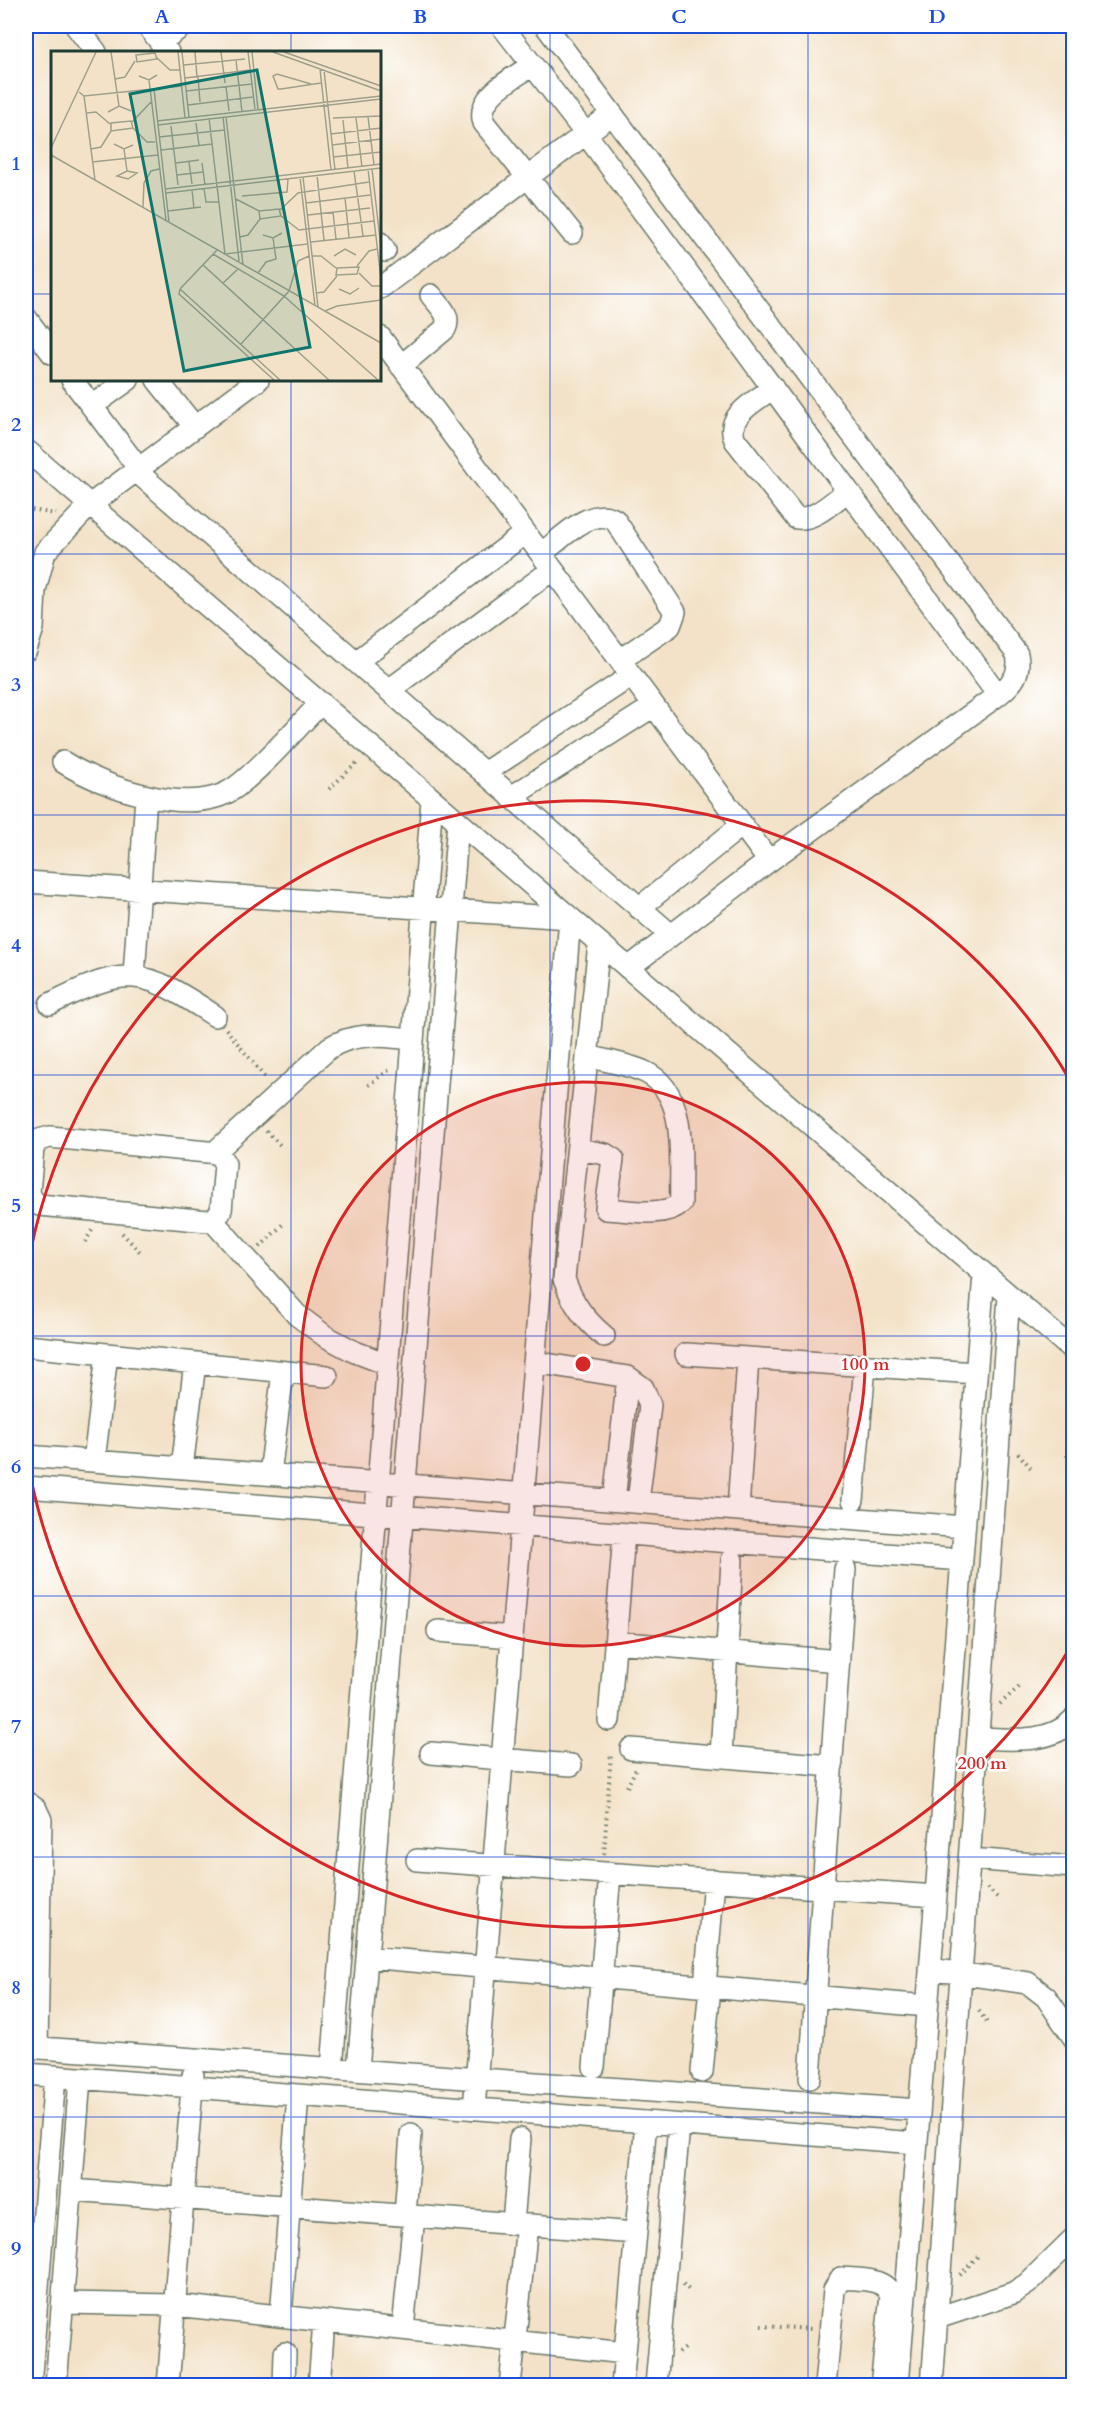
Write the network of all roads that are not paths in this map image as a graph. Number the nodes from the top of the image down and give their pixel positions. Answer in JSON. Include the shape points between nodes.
{"nodes":[{"id":1,"x":76,"y":26,"type":"edge"},
{"id":2,"x":183,"y":26,"type":"edge"},
{"id":3,"x":502,"y":26,"type":"edge"},
{"id":4,"x":546,"y":26,"type":"edge"},
{"id":5,"x":159,"y":40,"type":"edge"},
{"id":6,"x":95,"y":51,"type":"edge"},
{"id":7,"x":532,"y":65,"type":"junction"},
{"id":8,"x":612,"y":114,"type":"junction"},
{"id":9,"x":586,"y":134,"type":"junction"},
{"id":10,"x":528,"y":177,"type":"junction"},
{"id":11,"x":572,"y":234,"type":"dead end"},
{"id":12,"x":381,"y":287,"type":"edge"},
{"id":13,"x":430,"y":295,"type":"dead end"},
{"id":14,"x":26,"y":318,"type":"edge"},
{"id":15,"x":381,"y":338,"type":"edge"},
{"id":16,"x":51,"y":352,"type":"edge"},
{"id":17,"x":401,"y":366,"type":"junction"},
{"id":18,"x":73,"y":381,"type":"edge"},
{"id":19,"x":128,"y":381,"type":"edge"},
{"id":20,"x":159,"y":381,"type":"edge"},
{"id":21,"x":257,"y":381,"type":"edge"},
{"id":22,"x":773,"y":388,"type":"junction"},
{"id":23,"x":92,"y":406,"type":"junction"},
{"id":24,"x":195,"y":427,"type":"junction"},
{"id":25,"x":26,"y":450,"type":"edge"},
{"id":26,"x":138,"y":470,"type":"junction"},
{"id":27,"x":848,"y":491,"type":"junction"},
{"id":28,"x":83,"y":512,"type":"junction"},
{"id":29,"x":525,"y":533,"type":"junction"},
{"id":30,"x":547,"y":562,"type":"junction"},
{"id":31,"x":26,"y":650,"type":"edge"},
{"id":32,"x":356,"y":662,"type":"junction"},
{"id":33,"x":626,"y":668,"type":"junction"},
{"id":34,"x":389,"y":690,"type":"junction"},
{"id":35,"x":998,"y":695,"type":"junction"},
{"id":36,"x":321,"y":703,"type":"junction"},
{"id":37,"x":654,"y":706,"type":"junction"},
{"id":38,"x":558,"y":725,"type":"junction"},
{"id":39,"x":580,"y":753,"type":"junction"},
{"id":40,"x":63,"y":762,"type":"dead end"},
{"id":41,"x":484,"y":773,"type":"junction"},
{"id":42,"x":146,"y":796,"type":"junction"},
{"id":43,"x":511,"y":796,"type":"junction"},
{"id":44,"x":432,"y":800,"type":"junction"},
{"id":45,"x":458,"y":822,"type":"junction"},
{"id":46,"x":742,"y":825,"type":"junction"},
{"id":47,"x":769,"y":861,"type":"junction"},
{"id":48,"x":26,"y":882,"type":"edge"},
{"id":49,"x":140,"y":890,"type":"junction"},
{"id":50,"x":423,"y":908,"type":"junction"},
{"id":51,"x":639,"y":908,"type":"junction"},
{"id":52,"x":449,"y":910,"type":"junction"},
{"id":53,"x":570,"y":918,"type":"junction"},
{"id":54,"x":671,"y":935,"type":"junction"},
{"id":55,"x":599,"y":943,"type":"junction"},
{"id":56,"x":628,"y":968,"type":"junction"},
{"id":57,"x":134,"y":976,"type":"junction"},
{"id":58,"x":50,"y":1004,"type":"dead end"},
{"id":59,"x":215,"y":1016,"type":"road end"},
{"id":60,"x":412,"y":1039,"type":"junction"},
{"id":61,"x":587,"y":1056,"type":"junction"},
{"id":62,"x":31,"y":1137,"type":"edge"},
{"id":63,"x":578,"y":1149,"type":"junction"},
{"id":64,"x":215,"y":1152,"type":"junction"},
{"id":65,"x":402,"y":1169,"type":"junction"},
{"id":66,"x":429,"y":1170,"type":"junction"},
{"id":67,"x":28,"y":1198,"type":"edge"},
{"id":68,"x":212,"y":1220,"type":"junction"},
{"id":69,"x":984,"y":1274,"type":"junction"},
{"id":70,"x":1009,"y":1296,"type":"junction"},
{"id":71,"x":604,"y":1336,"type":"dead end"},
{"id":72,"x":26,"y":1346,"type":"edge"},
{"id":73,"x":1074,"y":1351,"type":"edge"},
{"id":74,"x":107,"y":1354,"type":"junction"},
{"id":75,"x":686,"y":1354,"type":"dead end"},
{"id":76,"x":748,"y":1358,"type":"junction"},
{"id":77,"x":534,"y":1362,"type":"junction"},
{"id":78,"x":195,"y":1363,"type":"junction"},
{"id":79,"x":387,"y":1364,"type":"junction"},
{"id":80,"x":865,"y":1366,"type":"junction"},
{"id":81,"x":283,"y":1372,"type":"junction"},
{"id":82,"x":976,"y":1373,"type":"junction"},
{"id":83,"x":327,"y":1376,"type":"dead end"},
{"id":84,"x":628,"y":1377,"type":"junction"},
{"id":85,"x":36,"y":1457,"type":"edge"},
{"id":86,"x":94,"y":1461,"type":"junction"},
{"id":87,"x":182,"y":1468,"type":"junction"},
{"id":88,"x":270,"y":1474,"type":"junction"},
{"id":89,"x":378,"y":1483,"type":"junction"},
{"id":90,"x":404,"y":1485,"type":"junction"},
{"id":91,"x":36,"y":1488,"type":"edge"},
{"id":92,"x":523,"y":1493,"type":"junction"},
{"id":93,"x":614,"y":1500,"type":"junction"},
{"id":94,"x":854,"y":1500,"type":"dead end"},
{"id":95,"x":638,"y":1502,"type":"junction"},
{"id":96,"x":738,"y":1510,"type":"junction"},
{"id":97,"x":375,"y":1515,"type":"junction"},
{"id":98,"x":402,"y":1517,"type":"junction"},
{"id":99,"x":521,"y":1526,"type":"junction"},
{"id":100,"x":964,"y":1527,"type":"junction"},
{"id":101,"x":624,"y":1534,"type":"junction"},
{"id":102,"x":732,"y":1560,"type":"dead end"},
{"id":103,"x":962,"y":1560,"type":"junction"},
{"id":104,"x":845,"y":1569,"type":"dead end"},
{"id":105,"x":438,"y":1631,"type":"dead end"},
{"id":106,"x":512,"y":1637,"type":"junction"},
{"id":107,"x":956,"y":1639,"type":"junction"},
{"id":108,"x":615,"y":1642,"type":"junction"},
{"id":109,"x":985,"y":1642,"type":"junction"},
{"id":110,"x":727,"y":1651,"type":"junction"},
{"id":111,"x":839,"y":1660,"type":"junction"},
{"id":112,"x":1074,"y":1719,"type":"edge"},
{"id":113,"x":609,"y":1720,"type":"road end"},
{"id":114,"x":978,"y":1738,"type":"junction"},
{"id":115,"x":631,"y":1749,"type":"dead end"},
{"id":116,"x":431,"y":1753,"type":"dead end"},
{"id":117,"x":721,"y":1756,"type":"junction"},
{"id":118,"x":502,"y":1759,"type":"junction"},
{"id":119,"x":571,"y":1765,"type":"dead end"},
{"id":120,"x":832,"y":1766,"type":"junction"},
{"id":121,"x":26,"y":1802,"type":"edge"},
{"id":122,"x":969,"y":1859,"type":"junction"},
{"id":123,"x":417,"y":1860,"type":"dead end"},
{"id":124,"x":493,"y":1865,"type":"junction"},
{"id":125,"x":1074,"y":1868,"type":"edge"},
{"id":126,"x":606,"y":1873,"type":"junction"},
{"id":127,"x":714,"y":1880,"type":"junction"},
{"id":128,"x":824,"y":1888,"type":"junction"},
{"id":129,"x":936,"y":1896,"type":"junction"},
{"id":130,"x":367,"y":1957,"type":"junction"},
{"id":131,"x":485,"y":1967,"type":"junction"},
{"id":132,"x":930,"y":1970,"type":"junction"},
{"id":133,"x":962,"y":1973,"type":"junction"},
{"id":134,"x":602,"y":1978,"type":"junction"},
{"id":135,"x":708,"y":1987,"type":"junction"},
{"id":136,"x":816,"y":1996,"type":"junction"},
{"id":137,"x":927,"y":2006,"type":"junction"},
{"id":138,"x":1074,"y":2038,"type":"edge"},
{"id":139,"x":31,"y":2047,"type":"edge"},
{"id":140,"x":194,"y":2059,"type":"junction"},
{"id":141,"x":594,"y":2067,"type":"dead end"},
{"id":142,"x":332,"y":2069,"type":"junction"},
{"id":143,"x":358,"y":2070,"type":"junction"},
{"id":144,"x":702,"y":2072,"type":"dead end"},
{"id":145,"x":26,"y":2074,"type":"edge"},
{"id":146,"x":55,"y":2076,"type":"junction"},
{"id":147,"x":80,"y":2078,"type":"junction"},
{"id":148,"x":810,"y":2078,"type":"dead end"},
{"id":149,"x":476,"y":2079,"type":"junction"},
{"id":150,"x":192,"y":2087,"type":"junction"},
{"id":151,"x":821,"y":2103,"type":"junction"},
{"id":152,"x":297,"y":2108,"type":"dead end"},
{"id":153,"x":474,"y":2109,"type":"junction"},
{"id":154,"x":919,"y":2110,"type":"junction"},
{"id":155,"x":646,"y":2122,"type":"junction"},
{"id":156,"x":679,"y":2125,"type":"junction"},
{"id":157,"x":411,"y":2134,"type":"dead end"},
{"id":158,"x":818,"y":2136,"type":"junction"},
{"id":159,"x":520,"y":2139,"type":"dead end"},
{"id":160,"x":916,"y":2143,"type":"junction"},
{"id":161,"x":72,"y":2190,"type":"junction"},
{"id":162,"x":183,"y":2199,"type":"junction"},
{"id":163,"x":289,"y":2207,"type":"junction"},
{"id":164,"x":410,"y":2216,"type":"junction"},
{"id":165,"x":520,"y":2224,"type":"junction"},
{"id":166,"x":636,"y":2233,"type":"junction"},
{"id":167,"x":1074,"y":2238,"type":"edge"},
{"id":168,"x":63,"y":2303,"type":"junction"},
{"id":169,"x":175,"y":2305,"type":"junction"},
{"id":170,"x":282,"y":2316,"type":"junction"},
{"id":171,"x":937,"y":2318,"type":"junction"},
{"id":172,"x":324,"y":2321,"type":"junction"},
{"id":173,"x":403,"y":2329,"type":"junction"},
{"id":174,"x":515,"y":2341,"type":"junction"},
{"id":175,"x":285,"y":2353,"type":"dead end"},
{"id":176,"x":625,"y":2353,"type":"junction"},
{"id":177,"x":30,"y":2385,"type":"edge"},
{"id":178,"x":57,"y":2385,"type":"edge"},
{"id":179,"x":168,"y":2385,"type":"edge"},
{"id":180,"x":284,"y":2385,"type":"edge"},
{"id":181,"x":319,"y":2385,"type":"edge"},
{"id":182,"x":510,"y":2385,"type":"edge"},
{"id":183,"x":622,"y":2385,"type":"edge"},
{"id":184,"x":656,"y":2385,"type":"edge"},
{"id":185,"x":825,"y":2385,"type":"edge"},
{"id":186,"x":881,"y":2385,"type":"edge"},
{"id":187,"x":898,"y":2385,"type":"edge"},
{"id":188,"x":932,"y":2385,"type":"edge"}],
"edges":[{"from":1,"to":6,"type":"street"},
{"from":2,"to":5,"type":"street"},
{"from":3,"to":7,"type":"street"},
{"from":4,"to":8,"type":"street"},
{"from":7,"to":9,"type":"street"},
{"from":7,"to":10,"type":"street","via":[[486,100],[481,115]]},
{"from":8,"to":9,"type":"street"},
{"from":8,"to":35,"type":"street","via":[[1017,654],[1016,678]]},
{"from":9,"to":10,"type":"street"},
{"from":9,"to":22,"type":"street"},
{"from":10,"to":11,"type":"street"},
{"from":10,"to":12,"type":"street"},
{"from":13,"to":17,"type":"street","via":[[447,315],[448,322],[445,329]]},
{"from":14,"to":16,"type":"street"},
{"from":15,"to":17,"type":"street"},
{"from":17,"to":29,"type":"street"},
{"from":18,"to":23,"type":"street"},
{"from":19,"to":23,"type":"street"},
{"from":20,"to":24,"type":"street"},
{"from":21,"to":24,"type":"street"},
{"from":22,"to":27,"type":"street"},
{"from":22,"to":27,"type":"street","via":[[735,418],[735,440],[796,518],[812,517]]},
{"from":23,"to":26,"type":"street"},
{"from":24,"to":26,"type":"street"},
{"from":25,"to":28,"type":"street"},
{"from":26,"to":28,"type":"street"},
{"from":26,"to":32,"type":"street"},
{"from":27,"to":35,"type":"street"},
{"from":28,"to":31,"type":"street","via":[[45,552]]},
{"from":28,"to":36,"type":"street"},
{"from":29,"to":30,"type":"street"},
{"from":29,"to":32,"type":"street"},
{"from":30,"to":33,"type":"street"},
{"from":30,"to":33,"type":"street","via":[[592,517],[600,514],[615,520],[675,612],[670,626]]},
{"from":30,"to":34,"type":"street"},
{"from":32,"to":34,"type":"street"},
{"from":33,"to":37,"type":"street"},
{"from":33,"to":38,"type":"street"},
{"from":34,"to":41,"type":"street"},
{"from":35,"to":47,"type":"street"},
{"from":36,"to":42,"type":"street","via":[[235,788],[207,798],[176,802]]},
{"from":36,"to":44,"type":"street"},
{"from":37,"to":39,"type":"street"},
{"from":37,"to":46,"type":"street"},
{"from":38,"to":39,"type":"street"},
{"from":38,"to":41,"type":"street"},
{"from":39,"to":43,"type":"street"},
{"from":40,"to":42,"type":"street","via":[[80,773]]},
{"from":41,"to":43,"type":"street"},
{"from":42,"to":49,"type":"street"},
{"from":43,"to":51,"type":"street"},
{"from":44,"to":45,"type":"street"},
{"from":44,"to":50,"type":"street"},
{"from":45,"to":52,"type":"street"},
{"from":45,"to":53,"type":"street"},
{"from":46,"to":47,"type":"street"},
{"from":46,"to":51,"type":"street"},
{"from":47,"to":54,"type":"street"},
{"from":48,"to":49,"type":"street"},
{"from":49,"to":50,"type":"street"},
{"from":49,"to":57,"type":"street"},
{"from":50,"to":52,"type":"street"},
{"from":50,"to":60,"type":"street"},
{"from":51,"to":54,"type":"street"},
{"from":52,"to":53,"type":"street"},
{"from":52,"to":66,"type":"street"},
{"from":53,"to":55,"type":"street"},
{"from":53,"to":77,"type":"street"},
{"from":54,"to":56,"type":"street"},
{"from":55,"to":56,"type":"street"},
{"from":55,"to":61,"type":"street"},
{"from":56,"to":69,"type":"street"},
{"from":57,"to":58,"type":"street","via":[[105,978]]},
{"from":57,"to":59,"type":"street","via":[[161,982]]},
{"from":60,"to":64,"type":"street","via":[[356,1035],[342,1040]]},
{"from":60,"to":65,"type":"street"},
{"from":61,"to":63,"type":"street"},
{"from":61,"to":63,"type":"street","via":[[645,1072],[671,1094],[678,1109],[681,1203],[662,1212],[606,1209],[612,1159]]},
{"from":62,"to":64,"type":"street"},
{"from":62,"to":67,"type":"street"},
{"from":63,"to":71,"type":"street","via":[[564,1280],[586,1321]]},
{"from":64,"to":68,"type":"street","via":[[225,1164],[221,1211]]},
{"from":65,"to":66,"type":"street"},
{"from":65,"to":79,"type":"street"},
{"from":66,"to":90,"type":"street"},
{"from":67,"to":68,"type":"street","via":[[43,1206]]},
{"from":68,"to":79,"type":"street","via":[[297,1316],[345,1347]]},
{"from":69,"to":70,"type":"street"},
{"from":69,"to":82,"type":"street"},
{"from":70,"to":73,"type":"street"},
{"from":70,"to":109,"type":"street"},
{"from":72,"to":74,"type":"street"},
{"from":74,"to":78,"type":"street"},
{"from":74,"to":86,"type":"street"},
{"from":75,"to":76,"type":"street"},
{"from":76,"to":80,"type":"street"},
{"from":76,"to":96,"type":"street"},
{"from":77,"to":84,"type":"street"},
{"from":77,"to":92,"type":"street"},
{"from":78,"to":81,"type":"street"},
{"from":78,"to":87,"type":"street"},
{"from":79,"to":89,"type":"street"},
{"from":80,"to":82,"type":"street"},
{"from":80,"to":94,"type":"street"},
{"from":81,"to":83,"type":"street"},
{"from":81,"to":88,"type":"street"},
{"from":82,"to":100,"type":"street"},
{"from":84,"to":93,"type":"street"},
{"from":84,"to":95,"type":"street","via":[[643,1388],[650,1405]]},
{"from":85,"to":86,"type":"street"},
{"from":85,"to":91,"type":"street"},
{"from":86,"to":87,"type":"street"},
{"from":87,"to":88,"type":"street"},
{"from":88,"to":89,"type":"street"},
{"from":89,"to":90,"type":"street"},
{"from":89,"to":97,"type":"street"},
{"from":90,"to":92,"type":"street"},
{"from":90,"to":98,"type":"street"},
{"from":91,"to":97,"type":"street"},
{"from":92,"to":93,"type":"street"},
{"from":92,"to":99,"type":"street"},
{"from":93,"to":95,"type":"street"},
{"from":95,"to":96,"type":"street"},
{"from":96,"to":100,"type":"street"},
{"from":97,"to":98,"type":"street"},
{"from":97,"to":142,"type":"street"},
{"from":98,"to":99,"type":"street"},
{"from":98,"to":130,"type":"street"},
{"from":99,"to":101,"type":"street"},
{"from":99,"to":106,"type":"street"},
{"from":100,"to":103,"type":"street"},
{"from":101,"to":103,"type":"street"},
{"from":101,"to":108,"type":"street"},
{"from":102,"to":110,"type":"street"},
{"from":103,"to":107,"type":"street"},
{"from":104,"to":111,"type":"street"},
{"from":105,"to":106,"type":"street"},
{"from":106,"to":118,"type":"street"},
{"from":107,"to":109,"type":"street"},
{"from":107,"to":129,"type":"street"},
{"from":108,"to":110,"type":"street"},
{"from":108,"to":113,"type":"street"},
{"from":109,"to":114,"type":"street"},
{"from":110,"to":111,"type":"street"},
{"from":110,"to":117,"type":"street"},
{"from":111,"to":120,"type":"street"},
{"from":112,"to":114,"type":"street","via":[[1054,1733],[1036,1738]]},
{"from":114,"to":122,"type":"street"},
{"from":115,"to":117,"type":"street"},
{"from":116,"to":118,"type":"street"},
{"from":117,"to":120,"type":"street"},
{"from":118,"to":119,"type":"street"},
{"from":118,"to":124,"type":"street"},
{"from":120,"to":128,"type":"street"},
{"from":121,"to":139,"type":"street","via":[[36,1809],[41,1820]]},
{"from":122,"to":125,"type":"street"},
{"from":122,"to":133,"type":"street"},
{"from":123,"to":124,"type":"street"},
{"from":124,"to":126,"type":"street"},
{"from":124,"to":131,"type":"street"},
{"from":126,"to":127,"type":"street"},
{"from":126,"to":134,"type":"street"},
{"from":127,"to":128,"type":"street"},
{"from":127,"to":135,"type":"street"},
{"from":128,"to":129,"type":"street"},
{"from":128,"to":136,"type":"street"},
{"from":129,"to":132,"type":"street"},
{"from":130,"to":131,"type":"street"},
{"from":130,"to":143,"type":"street"},
{"from":131,"to":134,"type":"street"},
{"from":131,"to":149,"type":"street"},
{"from":132,"to":133,"type":"street"},
{"from":132,"to":137,"type":"street"},
{"from":133,"to":138,"type":"street","via":[[1038,1988]]},
{"from":133,"to":171,"type":"street"},
{"from":134,"to":135,"type":"street"},
{"from":134,"to":141,"type":"street"},
{"from":135,"to":136,"type":"street"},
{"from":135,"to":144,"type":"street"},
{"from":136,"to":137,"type":"street"},
{"from":136,"to":148,"type":"street"},
{"from":137,"to":154,"type":"street"},
{"from":139,"to":140,"type":"street"},
{"from":140,"to":142,"type":"street"},
{"from":140,"to":150,"type":"street"},
{"from":142,"to":143,"type":"street"},
{"from":143,"to":149,"type":"street"},
{"from":145,"to":146,"type":"street"},
{"from":146,"to":147,"type":"street"},
{"from":146,"to":177,"type":"street"},
{"from":147,"to":150,"type":"street"},
{"from":147,"to":161,"type":"street"},
{"from":149,"to":151,"type":"street"},
{"from":149,"to":153,"type":"street"},
{"from":150,"to":153,"type":"street"},
{"from":150,"to":162,"type":"street"},
{"from":151,"to":154,"type":"street"},
{"from":151,"to":158,"type":"street"},
{"from":152,"to":163,"type":"street"},
{"from":153,"to":155,"type":"street"},
{"from":154,"to":160,"type":"street"},
{"from":155,"to":156,"type":"street"},
{"from":155,"to":166,"type":"street"},
{"from":156,"to":158,"type":"street"},
{"from":156,"to":184,"type":"street"},
{"from":157,"to":164,"type":"street"},
{"from":158,"to":160,"type":"street"},
{"from":159,"to":165,"type":"street"},
{"from":160,"to":187,"type":"street"},
{"from":161,"to":162,"type":"street"},
{"from":161,"to":168,"type":"street"},
{"from":162,"to":163,"type":"street"},
{"from":162,"to":169,"type":"street"},
{"from":163,"to":164,"type":"street"},
{"from":163,"to":170,"type":"street"},
{"from":164,"to":165,"type":"street"},
{"from":164,"to":173,"type":"street"},
{"from":165,"to":166,"type":"street"},
{"from":165,"to":174,"type":"street"},
{"from":166,"to":176,"type":"street"},
{"from":167,"to":171,"type":"street","via":[[1013,2293]]},
{"from":168,"to":169,"type":"street"},
{"from":168,"to":178,"type":"street"},
{"from":169,"to":170,"type":"street"},
{"from":169,"to":179,"type":"street"},
{"from":170,"to":172,"type":"street"},
{"from":171,"to":188,"type":"street"},
{"from":172,"to":173,"type":"street"},
{"from":172,"to":181,"type":"street"},
{"from":173,"to":174,"type":"street"},
{"from":174,"to":176,"type":"street"},
{"from":174,"to":182,"type":"street"},
{"from":175,"to":180,"type":"street"},
{"from":176,"to":183,"type":"street"},
{"from":185,"to":186,"type":"street","via":[[834,2290],[841,2278],[879,2283],[891,2295]]}]}
